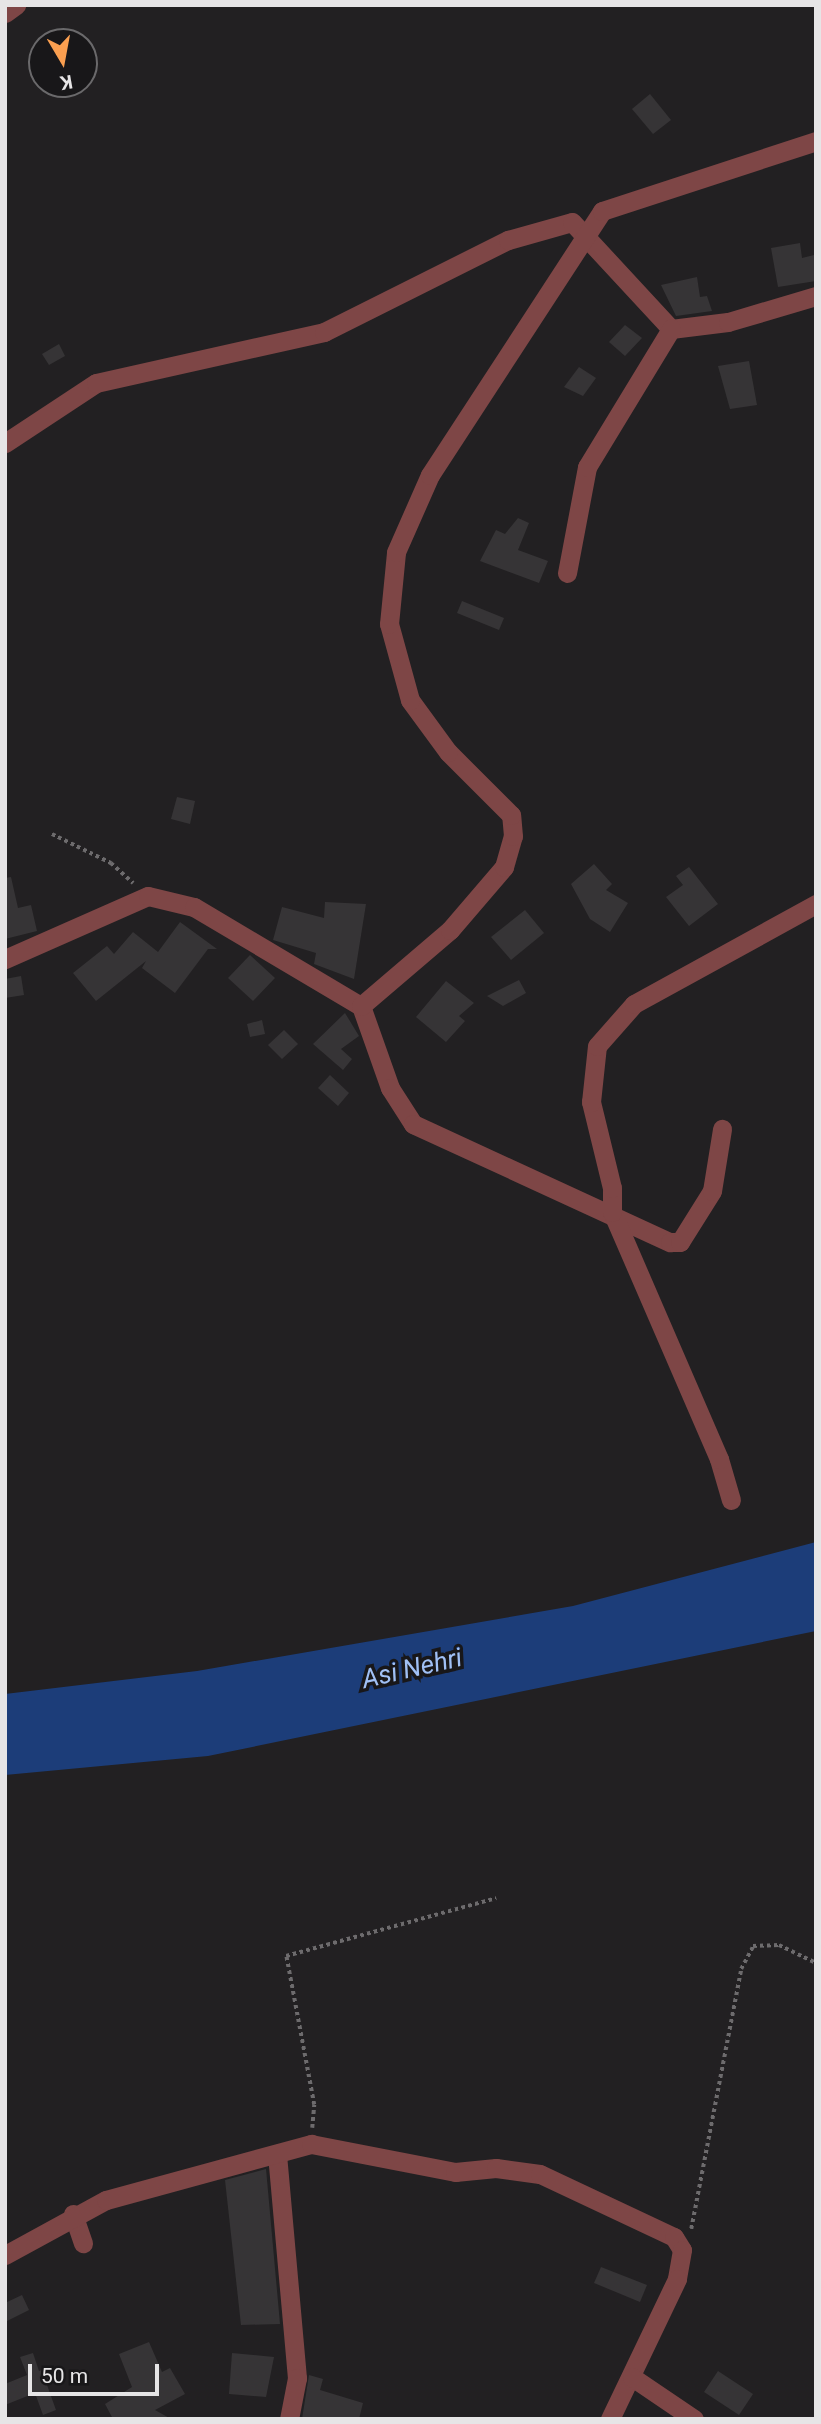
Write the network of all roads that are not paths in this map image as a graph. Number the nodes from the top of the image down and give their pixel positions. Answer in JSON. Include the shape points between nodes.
{"nodes":[{"id":1,"x":16,"y":5,"type":"edge"},
{"id":2,"x":5,"y":13,"type":"edge"},
{"id":3,"x":816,"y":141,"type":"edge"},
{"id":4,"x":587,"y":236,"type":"junction"},
{"id":5,"x":816,"y":296,"type":"edge"},
{"id":6,"x":671,"y":329,"type":"junction"},
{"id":7,"x":5,"y":443,"type":"edge"},
{"id":8,"x":567,"y":573,"type":"dead end"},
{"id":9,"x":816,"y":904,"type":"edge"},
{"id":10,"x":5,"y":959,"type":"edge"},
{"id":11,"x":362,"y":1006,"type":"junction"},
{"id":12,"x":722,"y":1129,"type":"dead end"},
{"id":13,"x":616,"y":1223,"type":"junction"},
{"id":14,"x":731,"y":1500,"type":"dead end"},
{"id":15,"x":277,"y":2154,"type":"junction"},
{"id":16,"x":73,"y":2214,"type":"junction"},
{"id":17,"x":83,"y":2243,"type":"dead end"},
{"id":18,"x":5,"y":2255,"type":"edge"},
{"id":19,"x":632,"y":2377,"type":"junction"},
{"id":20,"x":289,"y":2419,"type":"edge"},
{"id":21,"x":610,"y":2419,"type":"edge"},
{"id":22,"x":694,"y":2419,"type":"edge"}],
"edges":[{"from":1,"to":2,"type":"street"},
{"from":3,"to":4,"type":"street","via":[[602,211]]},
{"from":4,"to":6,"type":"street"},
{"from":4,"to":7,"type":"street","via":[[572,222],[508,240],[324,332],[96,383]]},
{"from":4,"to":11,"type":"street","via":[[430,475],[396,552],[389,624],[411,700],[448,752],[510,815],[510,846],[504,867],[450,930]]},
{"from":5,"to":6,"type":"street","via":[[728,322]]},
{"from":6,"to":8,"type":"street","via":[[587,467]]},
{"from":9,"to":13,"type":"street","via":[[634,1004],[603,1033],[591,1102]]},
{"from":10,"to":11,"type":"street","via":[[148,896],[194,907],[237,928]]},
{"from":11,"to":13,"type":"street","via":[[390,1088],[413,1124]]},
{"from":12,"to":13,"type":"street","via":[[712,1191],[680,1242]]},
{"from":13,"to":14,"type":"street","via":[[719,1459]]},
{"from":15,"to":16,"type":"street","via":[[161,2181]]},
{"from":15,"to":19,"type":"street","via":[[311,2144],[455,2172],[496,2168],[540,2174],[674,2237],[682,2250],[677,2279]]},
{"from":15,"to":20,"type":"street","via":[[297,2378]]},
{"from":16,"to":17,"type":"street"},
{"from":16,"to":18,"type":"street"},
{"from":19,"to":21,"type":"street"},
{"from":19,"to":22,"type":"street"}]}
